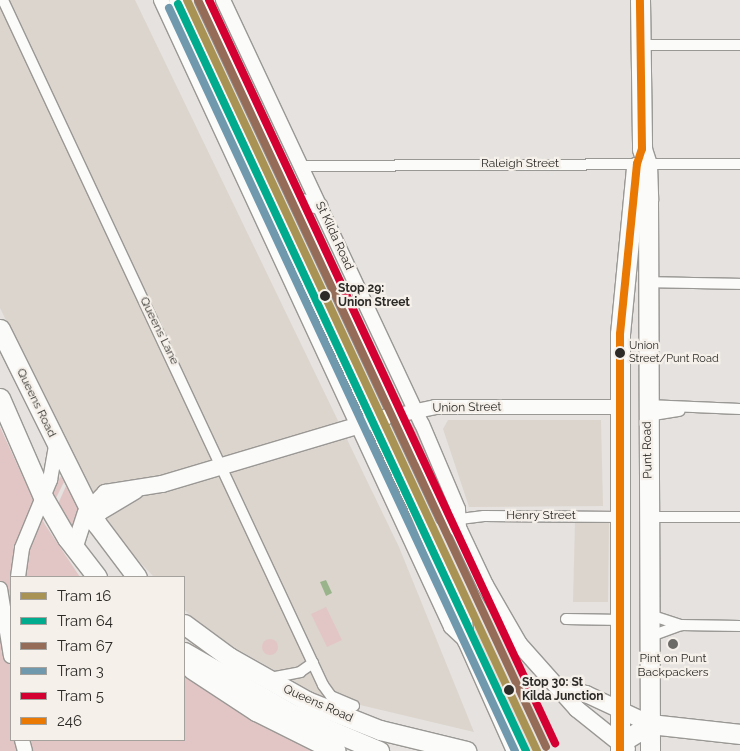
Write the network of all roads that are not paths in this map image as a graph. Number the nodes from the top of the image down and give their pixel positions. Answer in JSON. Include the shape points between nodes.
{"nodes":[{"id":1,"x":3,"y":0,"type":"edge"},
{"id":2,"x":161,"y":0,"type":"edge"},
{"id":3,"x":177,"y":0,"type":"edge"},
{"id":4,"x":203,"y":0,"type":"edge"},
{"id":5,"x":223,"y":0,"type":"edge"},
{"id":6,"x":640,"y":0,"type":"edge"},
{"id":7,"x":641,"y":44,"type":"junction"},
{"id":8,"x":740,"y":45,"type":"edge"},
{"id":9,"x":642,"y":159,"type":"junction"},
{"id":10,"x":740,"y":164,"type":"edge"},
{"id":11,"x":301,"y":166,"type":"junction"},
{"id":12,"x":298,"y":201,"type":"junction"},
{"id":13,"x":319,"y":206,"type":"junction"},
{"id":14,"x":647,"y":282,"type":"junction"},
{"id":15,"x":740,"y":284,"type":"edge"},
{"id":16,"x":0,"y":329,"type":"edge"},
{"id":17,"x":0,"y":398,"type":"edge"},
{"id":18,"x":620,"y":407,"type":"junction"},
{"id":19,"x":740,"y":409,"type":"edge"},
{"id":20,"x":647,"y":410,"type":"junction"},
{"id":21,"x":416,"y":411,"type":"junction"},
{"id":22,"x":398,"y":415,"type":"junction"},
{"id":23,"x":376,"y":421,"type":"junction"},
{"id":24,"x":359,"y":426,"type":"junction"},
{"id":25,"x":56,"y":445,"type":"junction"},
{"id":26,"x":222,"y":466,"type":"junction"},
{"id":27,"x":43,"y":497,"type":"junction"},
{"id":28,"x":91,"y":514,"type":"junction"},
{"id":29,"x":622,"y":517,"type":"junction"},
{"id":30,"x":649,"y":517,"type":"junction"},
{"id":31,"x":740,"y":517,"type":"edge"},
{"id":32,"x":460,"y":525,"type":"junction"},
{"id":33,"x":74,"y":549,"type":"junction"},
{"id":34,"x":18,"y":576,"type":"edge"},
{"id":35,"x":96,"y":576,"type":"edge"},
{"id":36,"x":136,"y":576,"type":"edge"},
{"id":37,"x":0,"y":589,"type":"edge"},
{"id":38,"x":650,"y":615,"type":"junction"},
{"id":39,"x":566,"y":619,"type":"dead end"},
{"id":40,"x":622,"y":620,"type":"junction"},
{"id":41,"x":185,"y":625,"type":"edge"},
{"id":42,"x":681,"y":625,"type":"junction"},
{"id":43,"x":740,"y":626,"type":"edge"},
{"id":44,"x":650,"y":636,"type":"junction"},
{"id":45,"x":466,"y":641,"type":"junction"},
{"id":46,"x":10,"y":650,"type":"edge"},
{"id":47,"x":185,"y":653,"type":"edge"},
{"id":48,"x":313,"y":663,"type":"junction"},
{"id":49,"x":185,"y":665,"type":"edge"},
{"id":50,"x":264,"y":679,"type":"junction"},
{"id":51,"x":562,"y":689,"type":"junction"},
{"id":52,"x":354,"y":706,"type":"dead end"},
{"id":53,"x":621,"y":712,"type":"junction"},
{"id":54,"x":650,"y":724,"type":"junction"},
{"id":55,"x":740,"y":726,"type":"edge"},
{"id":56,"x":674,"y":728,"type":"junction"},
{"id":57,"x":740,"y":734,"type":"edge"},
{"id":58,"x":623,"y":748,"type":"edge"},
{"id":59,"x":514,"y":749,"type":"edge"},
{"id":60,"x":336,"y":751,"type":"edge"},
{"id":61,"x":379,"y":751,"type":"edge"},
{"id":62,"x":466,"y":751,"type":"edge"},
{"id":63,"x":650,"y":751,"type":"edge"}],
"edges":[{"from":1,"to":26,"type":"street","name":"Queens Lane"},
{"from":2,"to":24,"type":"main road"},
{"from":3,"to":23,"type":"main road"},
{"from":4,"to":12,"type":"main road","name":"St Kilda Road"},
{"from":5,"to":11,"type":"main road","name":"St Kilda Road"},
{"from":6,"to":7,"type":"highway","name":"Punt Road"},
{"from":7,"to":8,"type":"street"},
{"from":7,"to":9,"type":"highway","name":"Punt Road"},
{"from":9,"to":10,"type":"street","name":"Raleigh Street"},
{"from":9,"to":11,"type":"street","name":"Raleigh Street"},
{"from":9,"to":14,"type":"highway","name":"Punt Road"},
{"from":9,"to":18,"type":"highway","name":"Punt Road","via":[[622,305]]},
{"from":11,"to":13,"type":"main road","name":"St Kilda Road"},
{"from":12,"to":13,"type":"main road"},
{"from":12,"to":22,"type":"main road","name":"St Kilda Road"},
{"from":13,"to":21,"type":"main road","name":"St Kilda Road"},
{"from":14,"to":15,"type":"street"},
{"from":14,"to":20,"type":"highway","name":"Punt Road"},
{"from":16,"to":25,"type":"highway","name":"Queens Road"},
{"from":17,"to":27,"type":"highway"},
{"from":18,"to":20,"type":"highway","name":"Union Street"},
{"from":18,"to":21,"type":"main road","name":"Union Street","via":[[436,407]]},
{"from":18,"to":29,"type":"highway","name":"Punt Road"},
{"from":19,"to":20,"type":"street","name":"Union Street"},
{"from":20,"to":30,"type":"highway","name":"Punt Road"},
{"from":21,"to":22,"type":"main road","name":"Union Street"},
{"from":21,"to":32,"type":"main road","name":"St Kilda Road"},
{"from":22,"to":23,"type":"main road","name":"Union Street"},
{"from":22,"to":32,"type":"main road","name":"St Kilda Road","via":[[444,517]]},
{"from":23,"to":24,"type":"main road","name":"Union Street"},
{"from":23,"to":45,"type":"main road","via":[[464,620]]},
{"from":24,"to":26,"type":"main road","name":"Union Street"},
{"from":24,"to":45,"type":"main road","via":[[451,627]]},
{"from":25,"to":27,"type":"main road"},
{"from":25,"to":28,"type":"highway","name":"Queens Road"},
{"from":26,"to":28,"type":"main road","name":"Union Street","via":[[135,491],[105,493]]},
{"from":26,"to":48,"type":"street","name":"Queens Lane"},
{"from":27,"to":33,"type":"highway"},
{"from":27,"to":34,"type":"main road","via":[[29,525]]},
{"from":28,"to":33,"type":"main road"},
{"from":28,"to":36,"type":"highway","name":"Queens Road"},
{"from":29,"to":32,"type":"street","name":"Henry Street","via":[[484,516]]},
{"from":29,"to":40,"type":"highway","name":"Punt Road"},
{"from":30,"to":31,"type":"street"},
{"from":30,"to":38,"type":"highway","name":"Punt Road"},
{"from":32,"to":51,"type":"main road","name":"St Kilda Road","via":[[510,632]]},
{"from":33,"to":35,"type":"highway"},
{"from":37,"to":46,"type":"main road"},
{"from":38,"to":42,"type":"street"},
{"from":38,"to":44,"type":"highway","name":"Punt Road"},
{"from":39,"to":40,"type":"street"},
{"from":40,"to":53,"type":"highway","name":"Punt Road"},
{"from":41,"to":50,"type":"highway","name":"Queens Road"},
{"from":42,"to":43,"type":"street"},
{"from":42,"to":44,"type":"street"},
{"from":44,"to":54,"type":"highway","name":"Punt Road"},
{"from":45,"to":59,"type":"main road"},
{"from":47,"to":61,"type":"highway","name":"Queens Road","via":[[290,713]]},
{"from":48,"to":50,"type":"street","via":[[290,675]]},
{"from":48,"to":52,"type":"street","name":"Queens Lane","via":[[329,695]]},
{"from":49,"to":60,"type":"highway","via":[[256,711]]},
{"from":50,"to":62,"type":"highway","name":"Queens Road","via":[[369,726]]},
{"from":51,"to":53,"type":"main road","via":[[586,694]]},
{"from":51,"to":58,"type":"main road","name":"St Kilda Road","via":[[577,709]]},
{"from":53,"to":54,"type":"main road"},
{"from":53,"to":58,"type":"highway","name":"Punt Road"},
{"from":54,"to":56,"type":"highway"},
{"from":54,"to":58,"type":"highway"},
{"from":54,"to":63,"type":"highway","name":"Punt Road"},
{"from":55,"to":56,"type":"street"},
{"from":56,"to":57,"type":"highway"}]}
